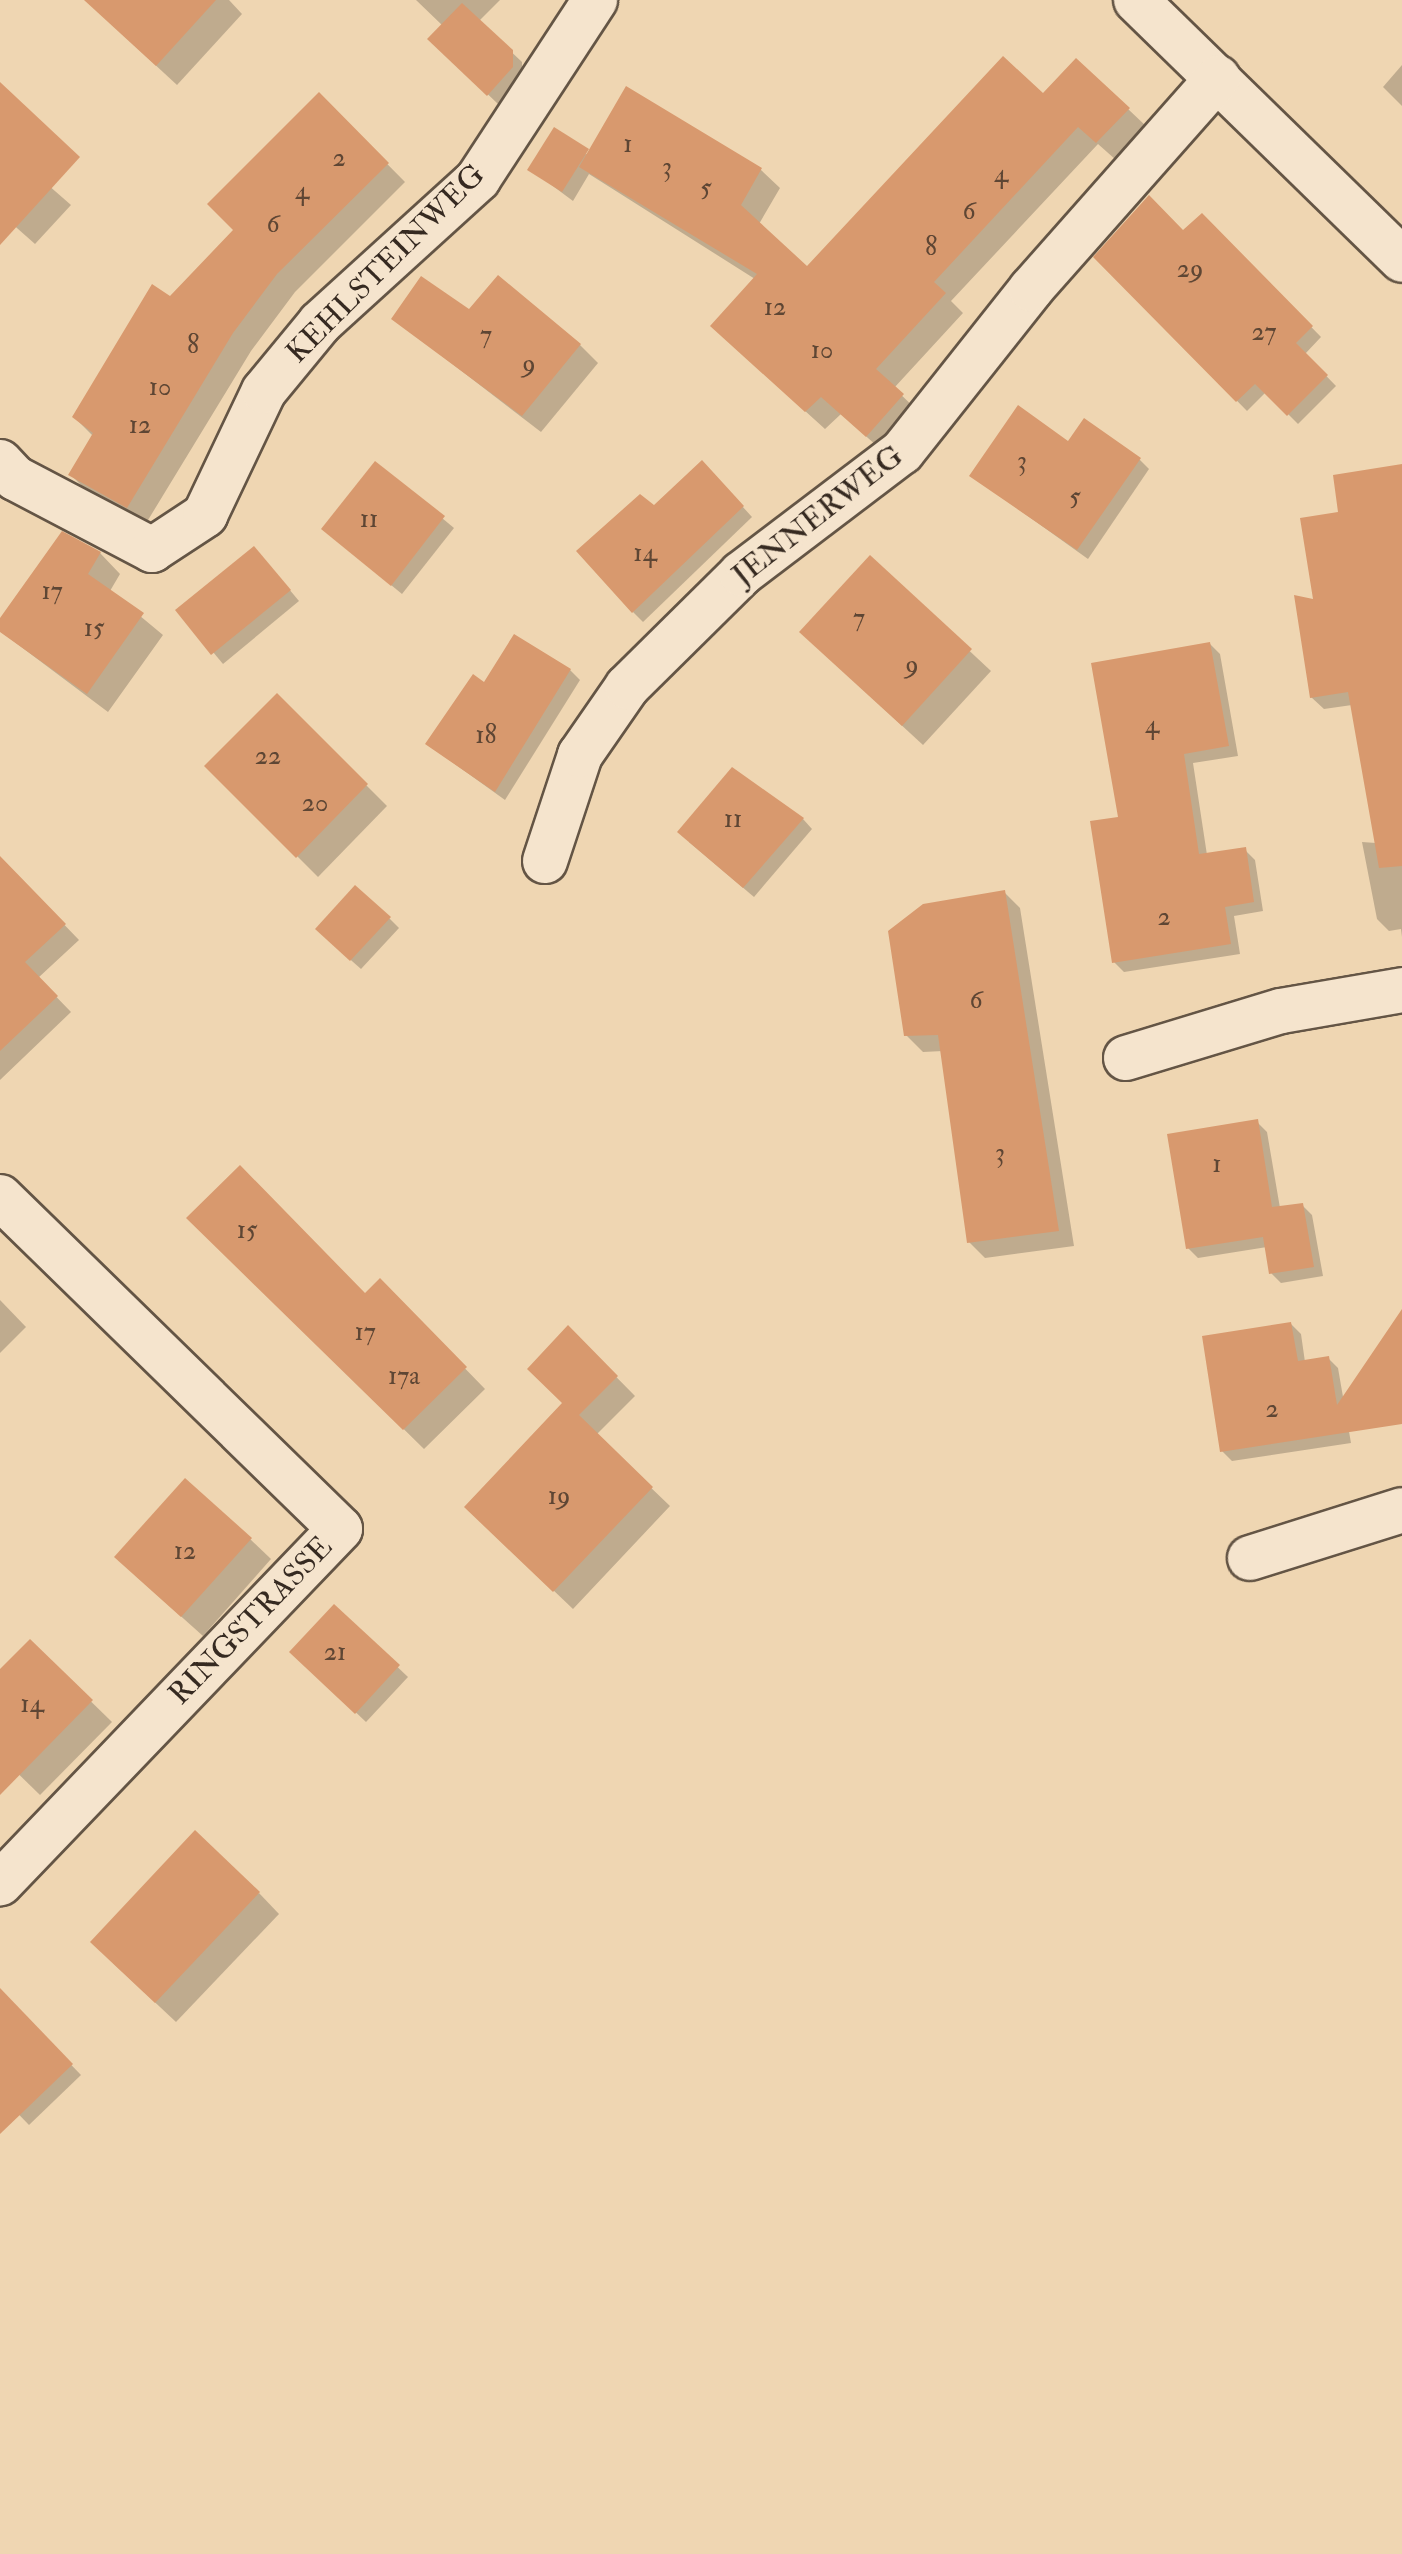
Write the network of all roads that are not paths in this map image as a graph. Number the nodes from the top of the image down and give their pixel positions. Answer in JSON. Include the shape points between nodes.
{"nodes":[{"id":1,"x":595,"y":0,"type":"edge"},
{"id":2,"x":1136,"y":0,"type":"edge"},
{"id":3,"x":1218,"y":78,"type":"junction"},
{"id":4,"x":1402,"y":260,"type":"edge"},
{"id":5,"x":5,"y":480,"type":"edge"},
{"id":6,"x":545,"y":861,"type":"dead end"},
{"id":7,"x":1402,"y":990,"type":"edge"},
{"id":8,"x":1126,"y":1058,"type":"dead end"},
{"id":9,"x":0,"y":1197,"type":"edge"},
{"id":10,"x":1402,"y":1510,"type":"edge"},
{"id":11,"x":1250,"y":1558,"type":"dead end"},
{"id":12,"x":0,"y":1883,"type":"edge"}],
"edges":[{"from":1,"to":5,"type":"street","name":"KEHLSTEINWEG","via":[[478,179],[320,323],[264,391],[205,515],[152,550]]},
{"from":2,"to":3,"type":"street"},
{"from":3,"to":4,"type":"street"},
{"from":3,"to":6,"type":"street","name":"JENNERWEG","via":[[1031,289],[902,452],[741,574],[627,687],[580,755]]},
{"from":7,"to":8,"type":"street","via":[[1281,1011]]},
{"from":9,"to":12,"type":"street","name":"RINGSTRASSE","via":[[340,1529]]},
{"from":10,"to":11,"type":"street"}]}
